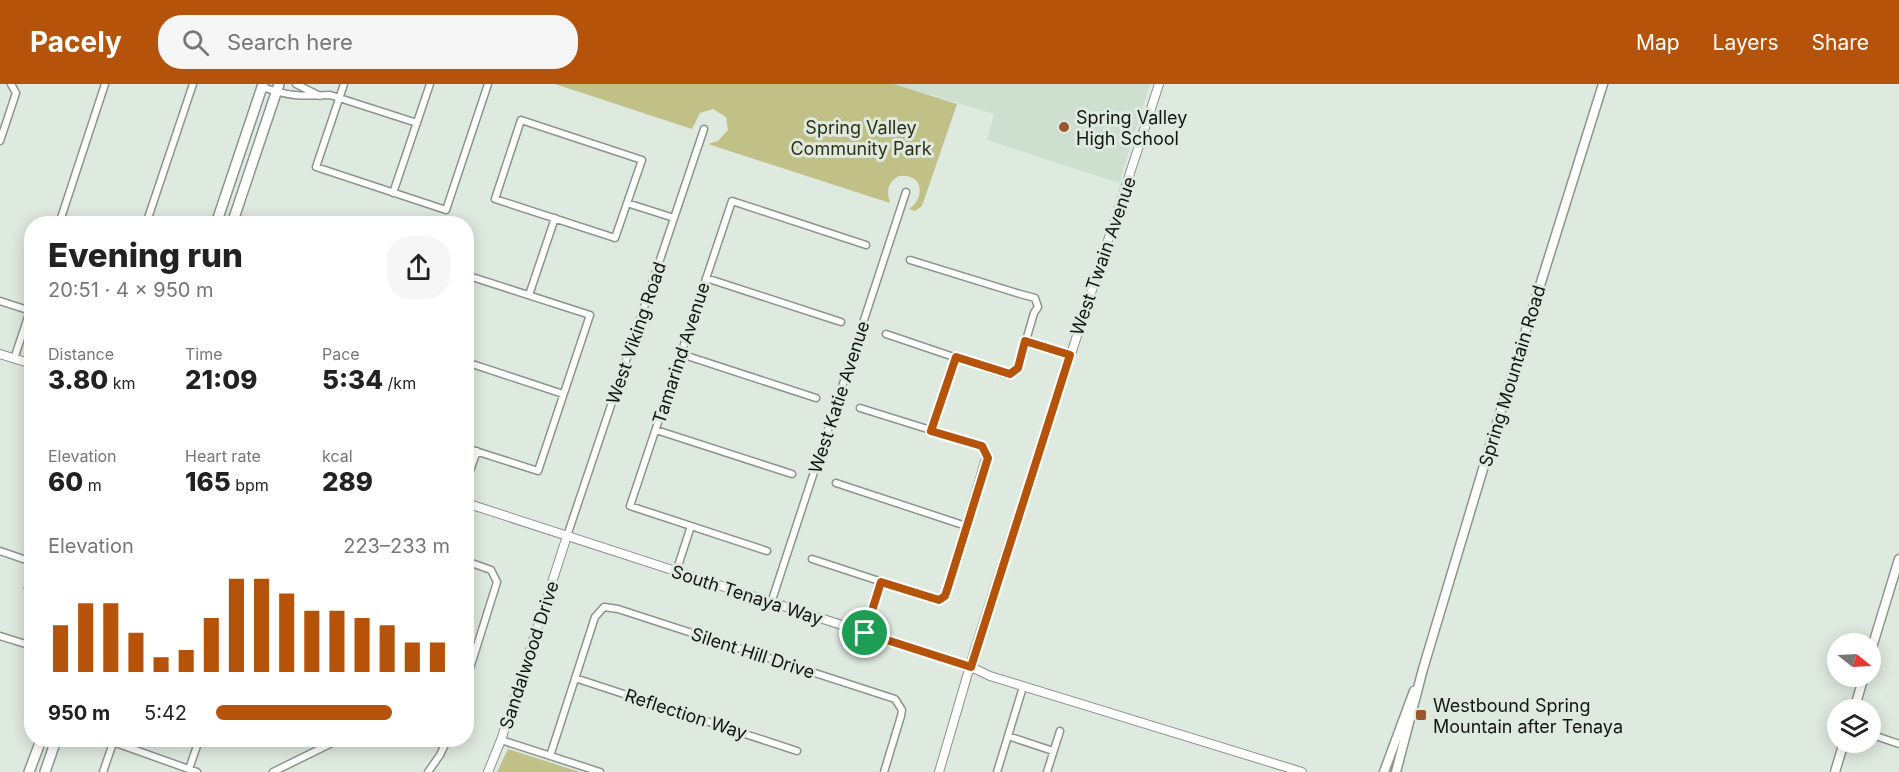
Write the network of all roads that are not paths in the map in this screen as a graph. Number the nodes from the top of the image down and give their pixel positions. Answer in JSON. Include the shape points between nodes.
{"nodes":[{"id":1,"x":105,"y":84,"type":"edge"},
{"id":2,"x":193,"y":84,"type":"edge"},
{"id":3,"x":296,"y":84,"type":"edge"},
{"id":4,"x":344,"y":84,"type":"edge"},
{"id":5,"x":430,"y":84,"type":"edge"},
{"id":6,"x":488,"y":84,"type":"edge"},
{"id":7,"x":1159,"y":84,"type":"edge"},
{"id":8,"x":1603,"y":84,"type":"edge"},
{"id":9,"x":13,"y":86,"type":"edge"},
{"id":10,"x":262,"y":86,"type":"edge"},
{"id":11,"x":277,"y":88,"type":"edge"},
{"id":12,"x":320,"y":96,"type":"junction"},
{"id":13,"x":339,"y":98,"type":"junction"},
{"id":14,"x":417,"y":123,"type":"junction"},
{"id":15,"x":704,"y":129,"type":"dead end"},
{"id":16,"x":0,"y":141,"type":"edge"},
{"id":17,"x":906,"y":192,"type":"dead end"},
{"id":18,"x":393,"y":193,"type":"junction"},
{"id":19,"x":627,"y":203,"type":"junction"},
{"id":20,"x":61,"y":216,"type":"edge"},
{"id":21,"x":149,"y":216,"type":"edge"},
{"id":22,"x":219,"y":216,"type":"edge"},
{"id":23,"x":234,"y":216,"type":"edge"},
{"id":24,"x":555,"y":218,"type":"junction"},
{"id":25,"x":675,"y":218,"type":"junction"},
{"id":26,"x":866,"y":245,"type":"dead end"},
{"id":27,"x":909,"y":260,"type":"dead end"},
{"id":28,"x":706,"y":278,"type":"junction"},
{"id":29,"x":474,"y":281,"type":"edge"},
{"id":30,"x":529,"y":295,"type":"junction"},
{"id":31,"x":0,"y":301,"type":"edge"},
{"id":32,"x":24,"y":307,"type":"edge"},
{"id":33,"x":841,"y":322,"type":"dead end"},
{"id":34,"x":24,"y":329,"type":"edge"},
{"id":35,"x":886,"y":334,"type":"dead end"},
{"id":36,"x":1025,"y":341,"type":"junction"},
{"id":37,"x":0,"y":354,"type":"edge"},
{"id":38,"x":681,"y":354,"type":"junction"},
{"id":39,"x":1070,"y":355,"type":"junction"},
{"id":40,"x":956,"y":357,"type":"junction"},
{"id":41,"x":14,"y":358,"type":"junction"},
{"id":42,"x":24,"y":361,"type":"edge"},
{"id":43,"x":474,"y":365,"type":"edge"},
{"id":44,"x":563,"y":394,"type":"junction"},
{"id":45,"x":816,"y":398,"type":"dead end"},
{"id":46,"x":860,"y":408,"type":"dead end"},
{"id":47,"x":656,"y":430,"type":"junction"},
{"id":48,"x":931,"y":431,"type":"junction"},
{"id":49,"x":474,"y":450,"type":"edge"},
{"id":50,"x":477,"y":451,"type":"junction"},
{"id":51,"x":474,"y":459,"type":"edge"},
{"id":52,"x":792,"y":474,"type":"dead end"},
{"id":53,"x":836,"y":483,"type":"dead end"},
{"id":54,"x":474,"y":506,"type":"edge"},
{"id":55,"x":691,"y":526,"type":"junction"},
{"id":56,"x":966,"y":526,"type":"junction"},
{"id":57,"x":567,"y":536,"type":"junction"},
{"id":58,"x":0,"y":550,"type":"edge"},
{"id":59,"x":767,"y":550,"type":"dead end"},
{"id":60,"x":24,"y":559,"type":"edge"},
{"id":61,"x":812,"y":559,"type":"dead end"},
{"id":62,"x":1899,"y":559,"type":"edge"},
{"id":63,"x":474,"y":564,"type":"edge"},
{"id":64,"x":676,"y":572,"type":"junction"},
{"id":65,"x":881,"y":582,"type":"junction"},
{"id":66,"x":771,"y":603,"type":"junction"},
{"id":67,"x":865,"y":633,"type":"junction"},
{"id":68,"x":1876,"y":633,"type":"edge"},
{"id":69,"x":0,"y":636,"type":"edge"},
{"id":70,"x":24,"y":644,"type":"edge"},
{"id":71,"x":474,"y":657,"type":"edge"},
{"id":72,"x":971,"y":667,"type":"junction"},
{"id":73,"x":1423,"y":669,"type":"junction"},
{"id":74,"x":575,"y":678,"type":"junction"},
{"id":75,"x":1023,"y":687,"type":"junction"},
{"id":76,"x":1060,"y":731,"type":"dead end"},
{"id":77,"x":1008,"y":736,"type":"junction"},
{"id":78,"x":1881,"y":738,"type":"edge"},
{"id":79,"x":501,"y":740,"type":"junction"},
{"id":80,"x":1899,"y":744,"type":"edge"},
{"id":81,"x":39,"y":747,"type":"edge"},
{"id":82,"x":54,"y":747,"type":"edge"},
{"id":83,"x":111,"y":747,"type":"edge"},
{"id":84,"x":129,"y":747,"type":"edge"},
{"id":85,"x":197,"y":747,"type":"edge"},
{"id":86,"x":324,"y":747,"type":"edge"},
{"id":87,"x":444,"y":747,"type":"edge"},
{"id":88,"x":797,"y":751,"type":"dead end"},
{"id":89,"x":1053,"y":751,"type":"junction"},
{"id":90,"x":1841,"y":753,"type":"edge"},
{"id":91,"x":550,"y":756,"type":"junction"},
{"id":92,"x":189,"y":769,"type":"junction"},
{"id":93,"x":30,"y":772,"type":"edge"},
{"id":94,"x":45,"y":772,"type":"edge"},
{"id":95,"x":103,"y":772,"type":"edge"},
{"id":96,"x":198,"y":772,"type":"edge"},
{"id":97,"x":273,"y":772,"type":"edge"},
{"id":98,"x":428,"y":772,"type":"edge"},
{"id":99,"x":488,"y":772,"type":"edge"},
{"id":100,"x":600,"y":772,"type":"edge"},
{"id":101,"x":884,"y":772,"type":"edge"},
{"id":102,"x":939,"y":772,"type":"edge"},
{"id":103,"x":997,"y":772,"type":"edge"},
{"id":104,"x":1047,"y":772,"type":"edge"},
{"id":105,"x":1302,"y":772,"type":"edge"},
{"id":106,"x":1384,"y":772,"type":"edge"},
{"id":107,"x":1396,"y":772,"type":"edge"},
{"id":108,"x":1835,"y":772,"type":"edge"}],
"edges":[{"from":1,"to":20,"type":"street"},
{"from":2,"to":21,"type":"street"},
{"from":3,"to":12,"type":"street"},
{"from":4,"to":13,"type":"street"},
{"from":5,"to":14,"type":"street"},
{"from":6,"to":18,"type":"street","via":[[446,210]]},
{"from":7,"to":39,"type":"street","name":"West Twain Avenue"},
{"from":8,"to":73,"type":"main road","name":"Spring Mountain Road"},
{"from":9,"to":16,"type":"street","via":[[16,93]]},
{"from":10,"to":11,"type":"street"},
{"from":10,"to":22,"type":"main road"},
{"from":11,"to":12,"type":"street","via":[[288,96]]},
{"from":11,"to":23,"type":"main road"},
{"from":12,"to":13,"type":"street"},
{"from":13,"to":14,"type":"street"},
{"from":13,"to":18,"type":"street","via":[[316,167]]},
{"from":14,"to":18,"type":"street"},
{"from":15,"to":25,"type":"street","name":"West Viking Road"},
{"from":17,"to":66,"type":"street","name":"West Katie Avenue"},
{"from":19,"to":24,"type":"street","via":[[615,238]]},
{"from":19,"to":24,"type":"street","via":[[642,160],[521,120],[495,199]]},
{"from":19,"to":25,"type":"street"},
{"from":24,"to":30,"type":"street"},
{"from":25,"to":57,"type":"street","name":"West Viking Road"},
{"from":26,"to":28,"type":"street","name":"Tamarind Avenue","via":[[732,201]]},
{"from":27,"to":36,"type":"street","via":[[1035,298],[1038,307]]},
{"from":28,"to":33,"type":"street"},
{"from":28,"to":38,"type":"street","name":"Tamarind Avenue"},
{"from":29,"to":30,"type":"street"},
{"from":30,"to":44,"type":"street","via":[[590,315]]},
{"from":31,"to":32,"type":"street"},
{"from":34,"to":41,"type":"street"},
{"from":35,"to":40,"type":"street"},
{"from":36,"to":39,"type":"street"},
{"from":36,"to":40,"type":"street","via":[[1015,372],[1004,374]]},
{"from":37,"to":41,"type":"street"},
{"from":38,"to":45,"type":"street"},
{"from":38,"to":47,"type":"street","name":"Tamarind Avenue"},
{"from":39,"to":72,"type":"street","name":"West Twain Avenue"},
{"from":40,"to":48,"type":"street"},
{"from":41,"to":42,"type":"street"},
{"from":43,"to":44,"type":"street"},
{"from":44,"to":50,"type":"street","via":[[538,471]]},
{"from":46,"to":48,"type":"street"},
{"from":47,"to":52,"type":"street"},
{"from":47,"to":55,"type":"street","name":"Tamarind Avenue","via":[[630,506]]},
{"from":48,"to":56,"type":"street","via":[[982,446],[988,458]]},
{"from":49,"to":50,"type":"street"},
{"from":50,"to":51,"type":"street"},
{"from":53,"to":56,"type":"street"},
{"from":54,"to":57,"type":"street","name":"South Tenaya Way"},
{"from":55,"to":59,"type":"street"},
{"from":55,"to":64,"type":"street"},
{"from":56,"to":65,"type":"street","via":[[945,596],[939,600]]},
{"from":57,"to":64,"type":"street","name":"South Tenaya Way"},
{"from":57,"to":79,"type":"street","name":"Sandalwood Drive"},
{"from":58,"to":60,"type":"street"},
{"from":61,"to":65,"type":"street"},
{"from":62,"to":68,"type":"main road"},
{"from":63,"to":71,"type":"street","via":[[491,570],[497,588]]},
{"from":64,"to":66,"type":"street","name":"South Tenaya Way"},
{"from":65,"to":67,"type":"street"},
{"from":66,"to":67,"type":"street","name":"South Tenaya Way"},
{"from":67,"to":72,"type":"street","name":"South Tenaya Way"},
{"from":69,"to":70,"type":"street"},
{"from":72,"to":75,"type":"street","name":"South Tenaya Way"},
{"from":72,"to":102,"type":"street","name":"West Twain Avenue"},
{"from":73,"to":106,"type":"main road","name":"Spring Mountain Road"},
{"from":73,"to":107,"type":"main road","name":"Spring Mountain Road"},
{"from":74,"to":88,"type":"street","name":"Reflection Way"},
{"from":74,"to":91,"type":"street"},
{"from":74,"to":101,"type":"street","name":"Silent Hill Drive","via":[[595,617],[604,607],[618,609],[896,699],[902,717]]},
{"from":75,"to":77,"type":"street"},
{"from":75,"to":105,"type":"street","name":"South Tenaya Way"},
{"from":76,"to":89,"type":"street"},
{"from":77,"to":89,"type":"street"},
{"from":77,"to":103,"type":"street"},
{"from":78,"to":80,"type":"street"},
{"from":79,"to":91,"type":"street"},
{"from":79,"to":99,"type":"street","name":"Sandalwood Drive"},
{"from":81,"to":93,"type":"main road"},
{"from":82,"to":94,"type":"main road"},
{"from":83,"to":95,"type":"street"},
{"from":84,"to":92,"type":"street"},
{"from":85,"to":92,"type":"street"},
{"from":86,"to":97,"type":"street"},
{"from":87,"to":98,"type":"street"},
{"from":89,"to":104,"type":"street"},
{"from":90,"to":108,"type":"main road"},
{"from":91,"to":100,"type":"street"},
{"from":92,"to":96,"type":"street"}]}
